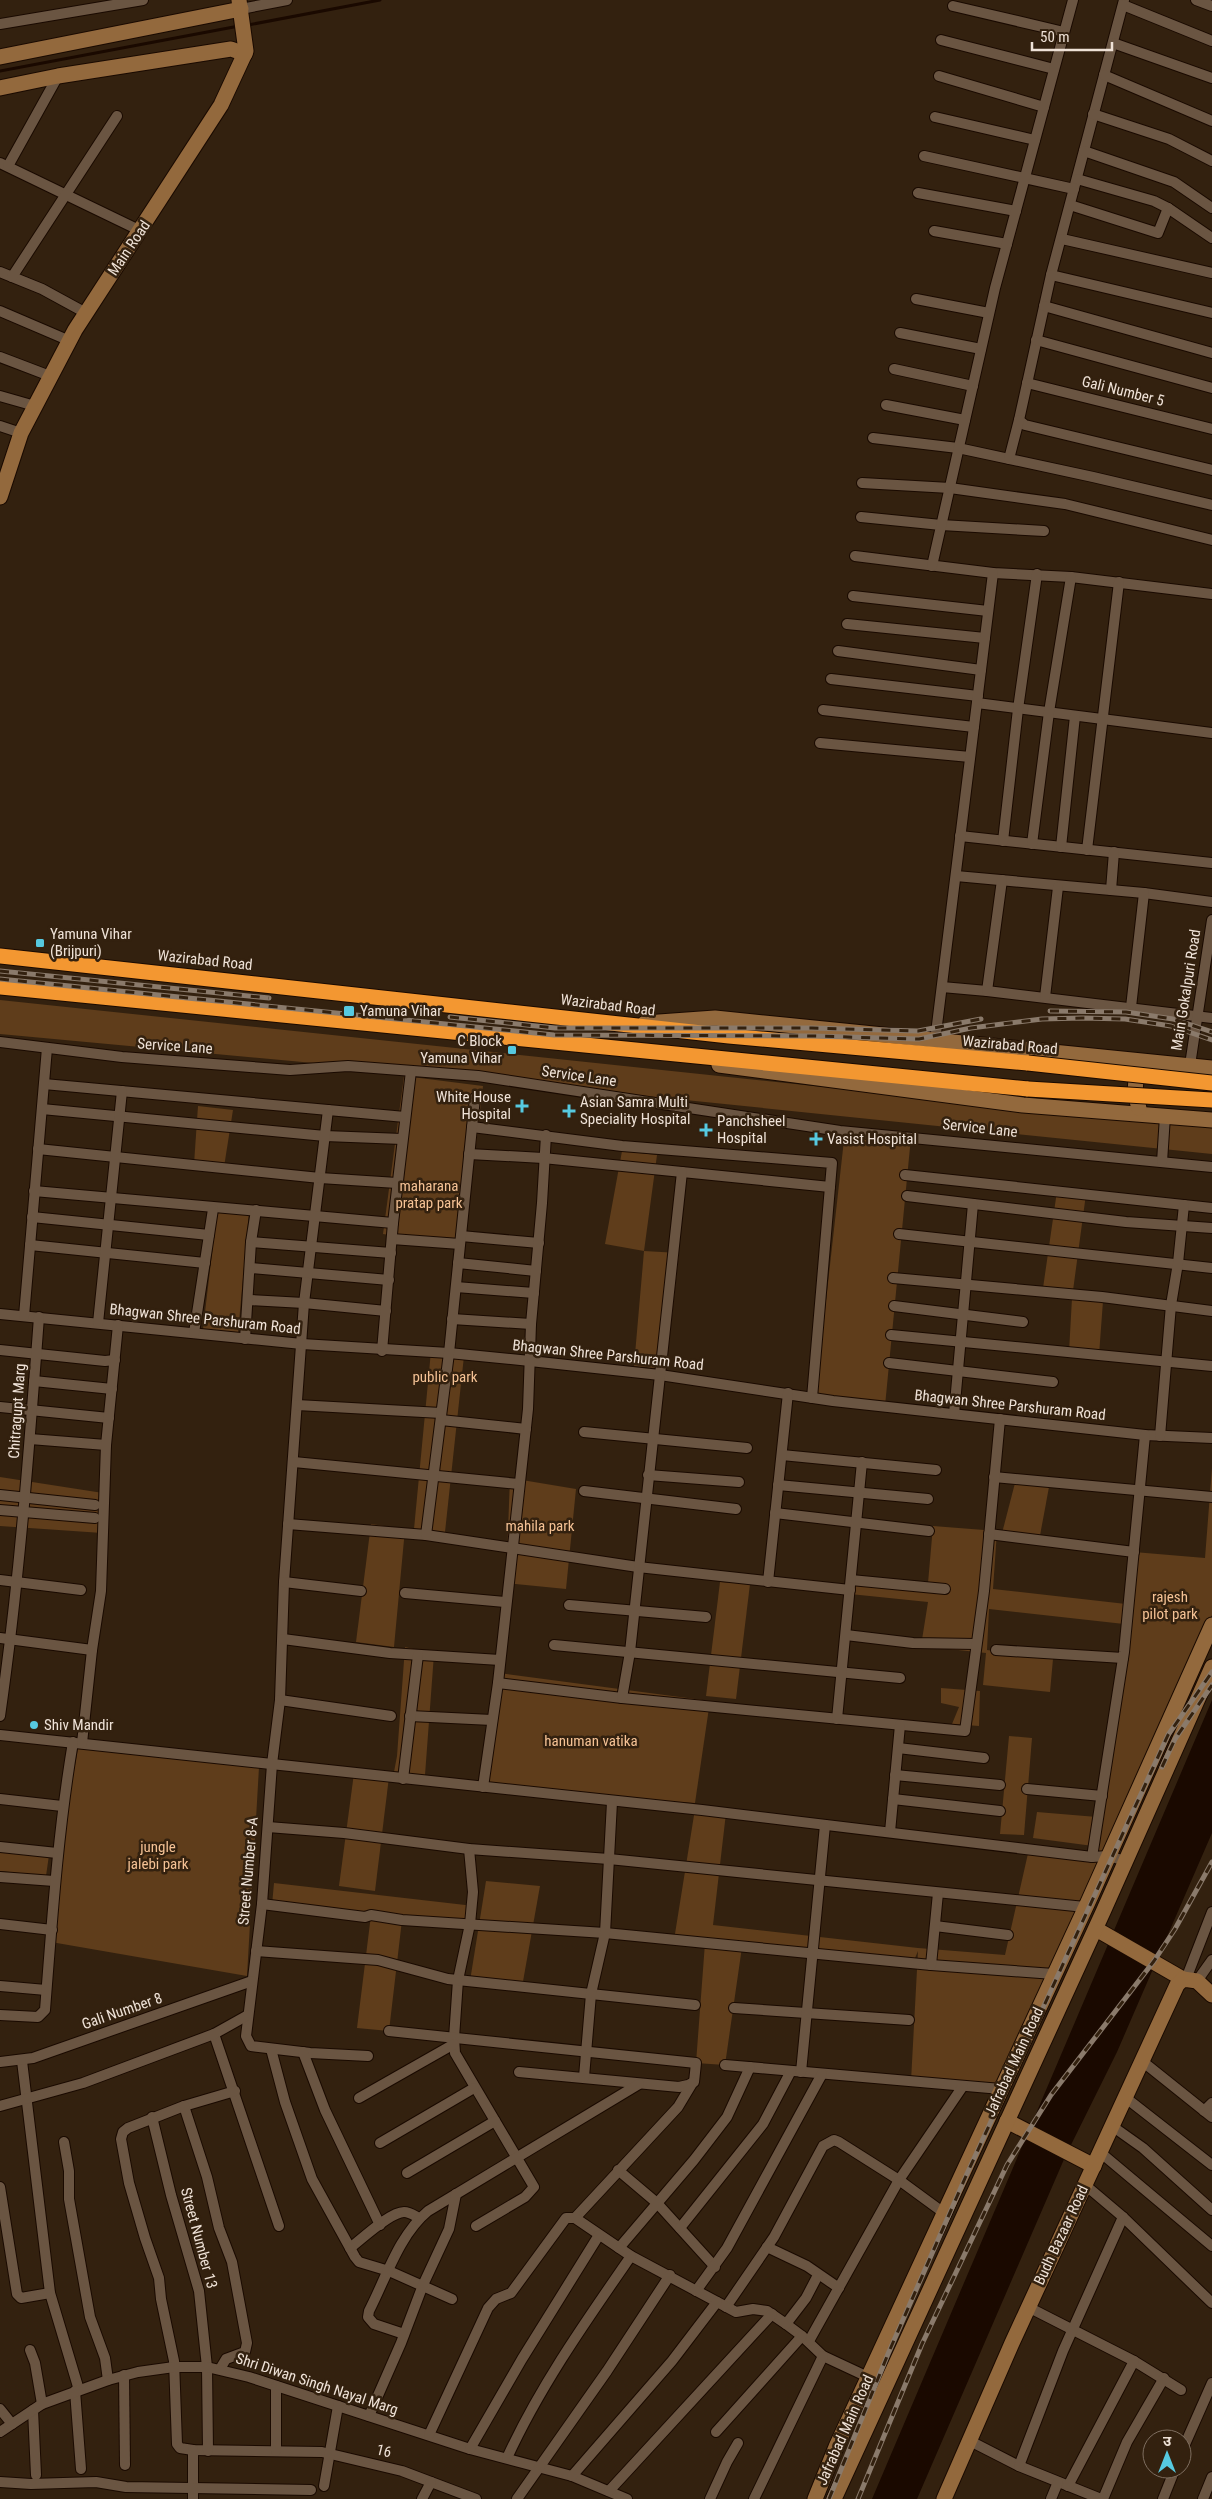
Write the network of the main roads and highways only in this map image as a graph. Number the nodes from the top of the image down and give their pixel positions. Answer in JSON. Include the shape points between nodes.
{"nodes":[{"id":1,"x":241,"y":7,"type":"edge"},
{"id":2,"x":245,"y":50,"type":"junction"},
{"id":3,"x":0,"y":58,"type":"edge"},
{"id":4,"x":0,"y":88,"type":"edge"},
{"id":5,"x":4,"y":473,"type":"edge"},
{"id":6,"x":0,"y":496,"type":"edge"},
{"id":7,"x":0,"y":956,"type":"edge"},
{"id":8,"x":0,"y":987,"type":"edge"},
{"id":9,"x":624,"y":1024,"type":"junction"},
{"id":10,"x":627,"y":1049,"type":"junction"},
{"id":11,"x":1149,"y":1062,"type":"junction"},
{"id":12,"x":1212,"y":1068,"type":"edge"},
{"id":13,"x":1212,"y":1083,"type":"edge"},
{"id":14,"x":1212,"y":1100,"type":"edge"},
{"id":15,"x":1141,"y":1115,"type":"junction"},
{"id":16,"x":1212,"y":1120,"type":"edge"},
{"id":17,"x":1212,"y":1625,"type":"edge"},
{"id":18,"x":1212,"y":1667,"type":"edge"},
{"id":19,"x":1096,"y":1928,"type":"junction"},
{"id":20,"x":1189,"y":1980,"type":"junction"},
{"id":21,"x":1212,"y":1995,"type":"edge"},
{"id":22,"x":1007,"y":2121,"type":"junction"},
{"id":23,"x":1097,"y":2159,"type":"junction"},
{"id":24,"x":815,"y":2499,"type":"edge"},
{"id":25,"x":834,"y":2499,"type":"edge"},
{"id":26,"x":944,"y":2499,"type":"edge"}],
"edges":[{"from":1,"to":2,"type":"main road"},
{"from":1,"to":3,"type":"main road"},
{"from":2,"to":4,"type":"main road","via":[[231,49]]},
{"from":2,"to":5,"type":"main road","name":"Main Road","via":[[217,112],[70,340],[21,432]]},
{"from":5,"to":6,"type":"main road","name":"Main Road"},
{"from":7,"to":9,"type":"highway","name":"Wazirabad Road"},
{"from":8,"to":10,"type":"highway"},
{"from":9,"to":11,"type":"main road","via":[[715,1018]]},
{"from":9,"to":13,"type":"highway","name":"Wazirabad Road","bridge":true},
{"from":10,"to":14,"type":"highway","bridge":true,"via":[[1028,1089]]},
{"from":10,"to":15,"type":"main road","via":[[690,1061],[1014,1104]]},
{"from":11,"to":12,"type":"main road"},
{"from":11,"to":15,"type":"main road","via":[[1139,1071],[1135,1086]]},
{"from":15,"to":16,"type":"main road"},
{"from":17,"to":24,"type":"main road","name":"Jafrabad Main Road"},
{"from":18,"to":19,"type":"main road","name":"Jafrabad Main Road"},
{"from":19,"to":20,"type":"main road"},
{"from":19,"to":22,"type":"main road","name":"Jafrabad Main Road"},
{"from":20,"to":21,"type":"main road"},
{"from":20,"to":23,"type":"main road","name":"Budh Bazaar Road","via":[[1177,1985]]},
{"from":22,"to":23,"type":"main road","via":[[1074,2155]]},
{"from":22,"to":25,"type":"main road","name":"Jafrabad Main Road"},
{"from":23,"to":26,"type":"main road","name":"Budh Bazaar Road"}]}
